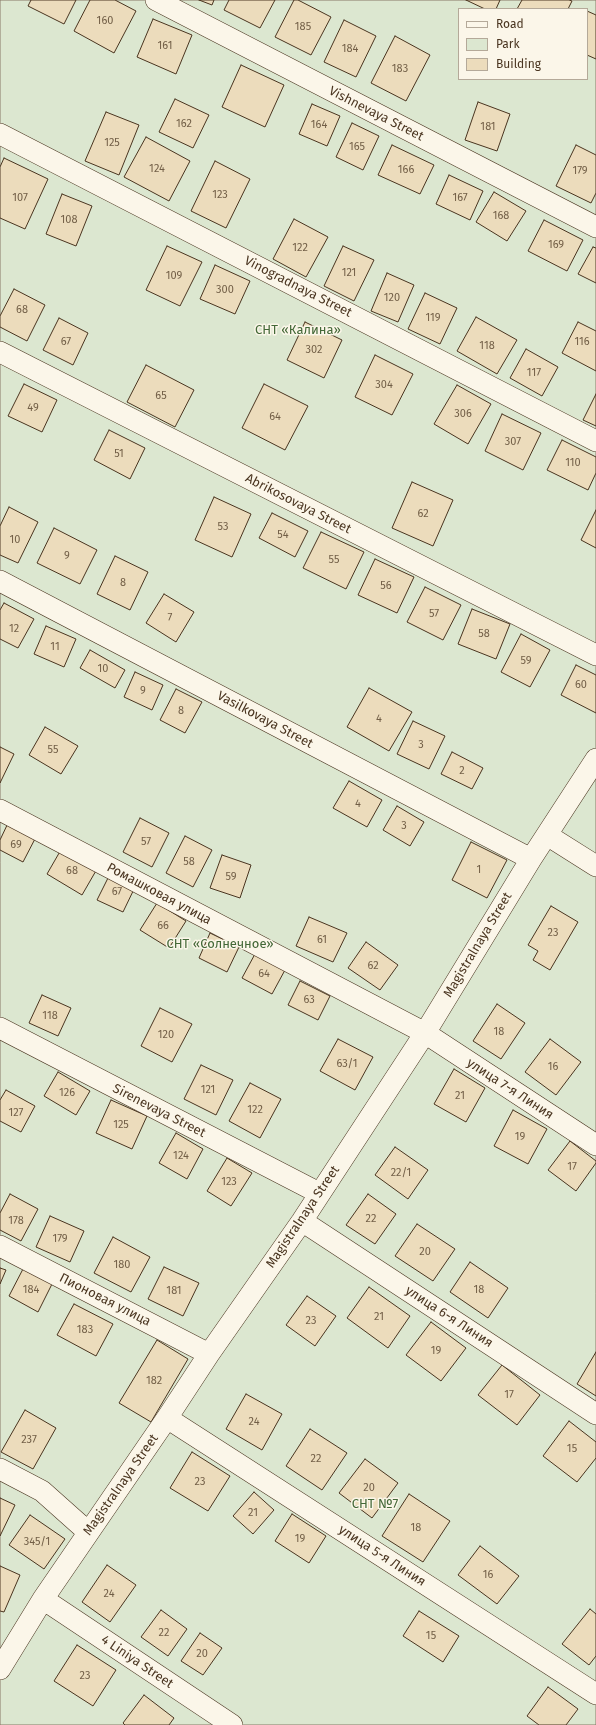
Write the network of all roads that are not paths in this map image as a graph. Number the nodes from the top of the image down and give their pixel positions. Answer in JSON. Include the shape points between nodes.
{"nodes":[{"id":1,"x":156,"y":0,"type":"edge"},
{"id":2,"x":0,"y":134,"type":"edge"},
{"id":3,"x":596,"y":228,"type":"edge"},
{"id":4,"x":0,"y":352,"type":"edge"},
{"id":5,"x":596,"y":441,"type":"edge"},
{"id":6,"x":0,"y":581,"type":"edge"},
{"id":7,"x":596,"y":655,"type":"edge"},
{"id":8,"x":596,"y":759,"type":"edge"},
{"id":9,"x":0,"y":810,"type":"edge"},
{"id":10,"x":547,"y":835,"type":"junction"},
{"id":11,"x":530,"y":858,"type":"junction"},
{"id":12,"x":596,"y":866,"type":"edge"},
{"id":13,"x":0,"y":1028,"type":"edge"},
{"id":14,"x":425,"y":1034,"type":"junction"},
{"id":15,"x":596,"y":1145,"type":"edge"},
{"id":16,"x":319,"y":1193,"type":"junction"},
{"id":17,"x":302,"y":1221,"type":"junction"},
{"id":18,"x":0,"y":1246,"type":"edge"},
{"id":19,"x":209,"y":1354,"type":"junction"},
{"id":20,"x":596,"y":1414,"type":"edge"},
{"id":21,"x":167,"y":1418,"type":"junction"},
{"id":22,"x":0,"y":1469,"type":"edge"},
{"id":23,"x":88,"y":1532,"type":"junction"},
{"id":24,"x":43,"y":1600,"type":"junction"},
{"id":25,"x":0,"y":1669,"type":"edge"},
{"id":26,"x":596,"y":1694,"type":"edge"},
{"id":27,"x":232,"y":1725,"type":"edge"}],
"edges":[{"from":1,"to":3,"type":"street","name":"Vishnevaya Street"},
{"from":2,"to":5,"type":"street","name":"Vinogradnaya Street"},
{"from":4,"to":7,"type":"street","name":"Abrikosovaya Street"},
{"from":6,"to":11,"type":"street","name":"Vasilkovaya Street"},
{"from":8,"to":10,"type":"street","name":"Magistralnaya Street"},
{"from":9,"to":14,"type":"street","name":"Ромашковая улица"},
{"from":10,"to":11,"type":"street","name":"Magistralnaya Street"},
{"from":10,"to":12,"type":"street"},
{"from":11,"to":14,"type":"street","name":"Magistralnaya Street"},
{"from":13,"to":16,"type":"street","name":"Sirenevaya Street"},
{"from":14,"to":15,"type":"street","name":"улица 7-я Линия"},
{"from":14,"to":16,"type":"street","name":"Magistralnaya Street"},
{"from":16,"to":17,"type":"street","name":"Magistralnaya Street"},
{"from":17,"to":19,"type":"street","name":"Magistralnaya Street"},
{"from":17,"to":20,"type":"street","name":"улица 6-я Линия"},
{"from":18,"to":19,"type":"street","name":"Пионовая улица"},
{"from":19,"to":21,"type":"street","name":"Magistralnaya Street"},
{"from":21,"to":23,"type":"street","name":"Magistralnaya Street"},
{"from":21,"to":26,"type":"street","name":"улица 5-я Линия"},
{"from":22,"to":23,"type":"street","via":[[42,1491]]},
{"from":23,"to":24,"type":"street","name":"Magistralnaya Street"},
{"from":24,"to":25,"type":"street","name":"Magistralnaya Street"},
{"from":24,"to":27,"type":"street","name":"4 Liniya Street"}]}
